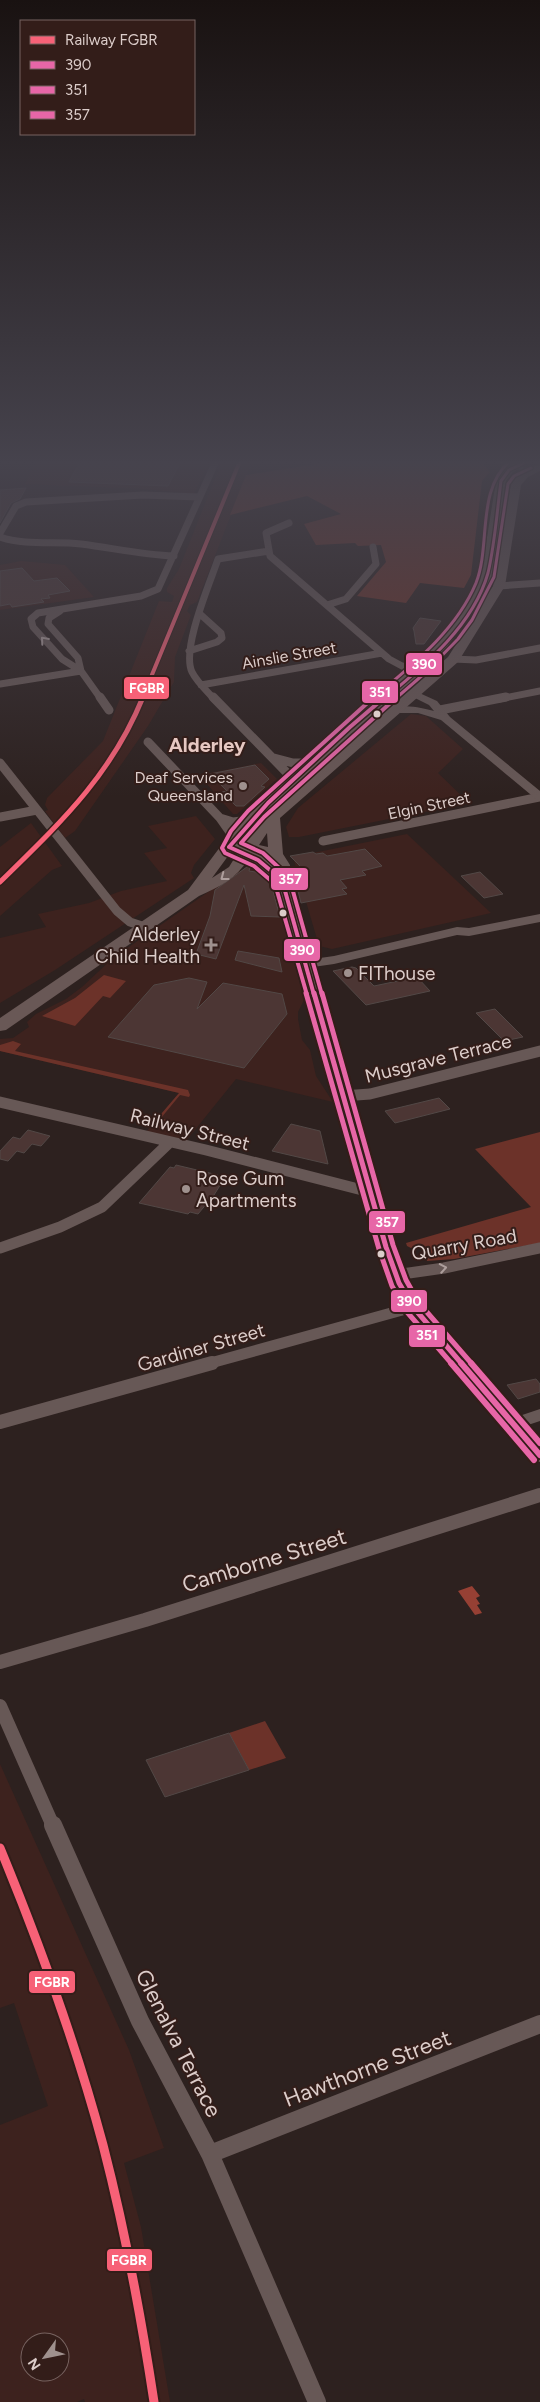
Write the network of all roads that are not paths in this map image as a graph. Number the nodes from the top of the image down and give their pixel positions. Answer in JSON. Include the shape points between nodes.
{"nodes":[{"id":1,"x":166,"y":573,"type":"edge"},
{"id":2,"x":214,"y":573,"type":"edge"},
{"id":3,"x":290,"y":573,"type":"edge"},
{"id":4,"x":368,"y":573,"type":"edge"},
{"id":5,"x":487,"y":573,"type":"edge"},
{"id":6,"x":502,"y":573,"type":"edge"},
{"id":7,"x":540,"y":583,"type":"edge"},
{"id":8,"x":499,"y":586,"type":"junction"},
{"id":9,"x":327,"y":605,"type":"junction"},
{"id":10,"x":64,"y":609,"type":"junction"},
{"id":11,"x":200,"y":614,"type":"junction"},
{"id":12,"x":540,"y":648,"type":"edge"},
{"id":13,"x":190,"y":651,"type":"junction"},
{"id":14,"x":382,"y":653,"type":"junction"},
{"id":15,"x":453,"y":659,"type":"junction"},
{"id":16,"x":417,"y":670,"type":"junction"},
{"id":17,"x":81,"y":671,"type":"junction"},
{"id":18,"x":437,"y":675,"type":"junction"},
{"id":19,"x":0,"y":684,"type":"edge"},
{"id":20,"x":200,"y":685,"type":"junction"},
{"id":21,"x":540,"y":691,"type":"edge"},
{"id":22,"x":389,"y":694,"type":"junction"},
{"id":23,"x":412,"y":696,"type":"junction"},
{"id":24,"x":109,"y":710,"type":"dead end"},
{"id":25,"x":395,"y":710,"type":"junction"},
{"id":26,"x":438,"y":713,"type":"junction"},
{"id":27,"x":148,"y":742,"type":"dead end"},
{"id":28,"x":274,"y":758,"type":"junction"},
{"id":29,"x":0,"y":763,"type":"edge"},
{"id":30,"x":310,"y":763,"type":"junction"},
{"id":31,"x":293,"y":780,"type":"junction"},
{"id":32,"x":538,"y":793,"type":"edge"},
{"id":33,"x":40,"y":814,"type":"junction"},
{"id":34,"x":0,"y":817,"type":"edge"},
{"id":35,"x":273,"y":817,"type":"junction"},
{"id":36,"x":220,"y":818,"type":"junction"},
{"id":37,"x":250,"y":820,"type":"junction"},
{"id":38,"x":323,"y":842,"type":"dead end"},
{"id":39,"x":231,"y":843,"type":"junction"},
{"id":40,"x":252,"y":850,"type":"junction"},
{"id":41,"x":277,"y":851,"type":"junction"},
{"id":42,"x":282,"y":880,"type":"junction"},
{"id":43,"x":194,"y":893,"type":"junction"},
{"id":44,"x":540,"y":908,"type":"edge"},
{"id":45,"x":540,"y":918,"type":"edge"},
{"id":46,"x":145,"y":927,"type":"junction"},
{"id":47,"x":457,"y":931,"type":"junction"},
{"id":48,"x":306,"y":964,"type":"junction"},
{"id":49,"x":1,"y":1024,"type":"edge"},
{"id":50,"x":540,"y":1051,"type":"edge"},
{"id":51,"x":343,"y":1096,"type":"junction"},
{"id":52,"x":0,"y":1102,"type":"edge"},
{"id":53,"x":170,"y":1142,"type":"junction"},
{"id":54,"x":370,"y":1192,"type":"junction"},
{"id":55,"x":0,"y":1248,"type":"edge"},
{"id":56,"x":540,"y":1248,"type":"edge"},
{"id":57,"x":395,"y":1275,"type":"junction"},
{"id":58,"x":413,"y":1307,"type":"junction"},
{"id":59,"x":540,"y":1415,"type":"edge"},
{"id":60,"x":0,"y":1422,"type":"edge"},
{"id":61,"x":513,"y":1424,"type":"junction"},
{"id":62,"x":540,"y":1455,"type":"edge"},
{"id":63,"x":540,"y":1495,"type":"edge"},
{"id":64,"x":0,"y":1662,"type":"edge"},
{"id":65,"x":0,"y":1706,"type":"edge"},
{"id":66,"x":540,"y":2024,"type":"edge"},
{"id":67,"x":210,"y":2154,"type":"junction"},
{"id":68,"x":316,"y":2402,"type":"edge"}],
"edges":[{"from":1,"to":10,"type":"street","via":[[153,593]]},
{"from":2,"to":11,"type":"street"},
{"from":3,"to":9,"type":"street"},
{"from":4,"to":9,"type":"street","via":[[347,598]]},
{"from":5,"to":16,"type":"main road","via":[[481,590],[454,630]]},
{"from":6,"to":8,"type":"main road"},
{"from":7,"to":8,"type":"street"},
{"from":8,"to":15,"type":"main road"},
{"from":9,"to":14,"type":"street"},
{"from":10,"to":17,"type":"street","via":[[48,622],[78,658]]},
{"from":17,"to":10,"type":"street","one_way":true,"via":[[62,659],[31,622],[37,613]]},
{"from":11,"to":13,"type":"street"},
{"from":11,"to":13,"type":"street","via":[[219,631],[222,638]]},
{"from":12,"to":15,"type":"street","via":[[476,660]]},
{"from":13,"to":20,"type":"street","via":[[191,670]]},
{"from":14,"to":16,"type":"street","via":[[397,664]]},
{"from":14,"to":20,"type":"street","name":"Ainslie Street"},
{"from":15,"to":18,"type":"main road"},
{"from":16,"to":18,"type":"main road"},
{"from":16,"to":22,"type":"main road"},
{"from":17,"to":19,"type":"street"},
{"from":17,"to":24,"type":"street"},
{"from":18,"to":23,"type":"main road"},
{"from":20,"to":28,"type":"street"},
{"from":21,"to":26,"type":"street"},
{"from":22,"to":23,"type":"main road"},
{"from":22,"to":30,"type":"main road"},
{"from":23,"to":25,"type":"main road"},
{"from":23,"to":26,"type":"street"},
{"from":25,"to":26,"type":"street"},
{"from":25,"to":35,"type":"main road"},
{"from":26,"to":32,"type":"street"},
{"from":27,"to":36,"type":"street"},
{"from":28,"to":30,"type":"street"},
{"from":28,"to":31,"type":"street"},
{"from":29,"to":33,"type":"street"},
{"from":30,"to":31,"type":"main road"},
{"from":31,"to":37,"type":"main road"},
{"from":32,"to":38,"type":"street","name":"Elgin Street"},
{"from":33,"to":34,"type":"street"},
{"from":33,"to":46,"type":"street","via":[[120,914]]},
{"from":35,"to":40,"type":"main road","via":[[261,828]]},
{"from":35,"to":41,"type":"main road"},
{"from":36,"to":37,"type":"street","via":[[232,822]]},
{"from":36,"to":39,"type":"street"},
{"from":37,"to":39,"type":"main road"},
{"from":39,"to":40,"type":"main road"},
{"from":39,"to":43,"type":"main road"},
{"from":40,"to":41,"type":"main road"},
{"from":40,"to":42,"type":"main road"},
{"from":40,"to":43,"type":"main road","one_way":true,"via":[[231,872],[212,886]]},
{"from":41,"to":42,"type":"main road","via":[[285,871]]},
{"from":42,"to":48,"type":"main road"},
{"from":43,"to":46,"type":"main road"},
{"from":44,"to":47,"type":"street","via":[[463,926]]},
{"from":45,"to":47,"type":"street","via":[[469,932]]},
{"from":46,"to":49,"type":"main road"},
{"from":47,"to":48,"type":"street"},
{"from":48,"to":51,"type":"main road"},
{"from":50,"to":51,"type":"street","name":"Musgrave Terrace","via":[[370,1094]]},
{"from":51,"to":54,"type":"main road"},
{"from":52,"to":53,"type":"street","name":"Railway Street"},
{"from":53,"to":54,"type":"street","name":"Railway Street"},
{"from":53,"to":55,"type":"street","via":[[102,1207],[60,1227]]},
{"from":54,"to":57,"type":"main road"},
{"from":57,"to":56,"type":"street","name":"Quarry Road","one_way":true},
{"from":57,"to":58,"type":"main road"},
{"from":58,"to":60,"type":"street","name":"Gardiner Street"},
{"from":58,"to":61,"type":"main road"},
{"from":59,"to":61,"type":"street"},
{"from":61,"to":62,"type":"main road"},
{"from":63,"to":64,"type":"street","name":"Camborne Street","via":[[145,1620]]},
{"from":65,"to":67,"type":"street","name":"Glenalva Terrace","via":[[140,2021]]},
{"from":66,"to":67,"type":"street","name":"Hawthorne Street"},
{"from":67,"to":68,"type":"street","name":"Glenalva Terrace"}]}
